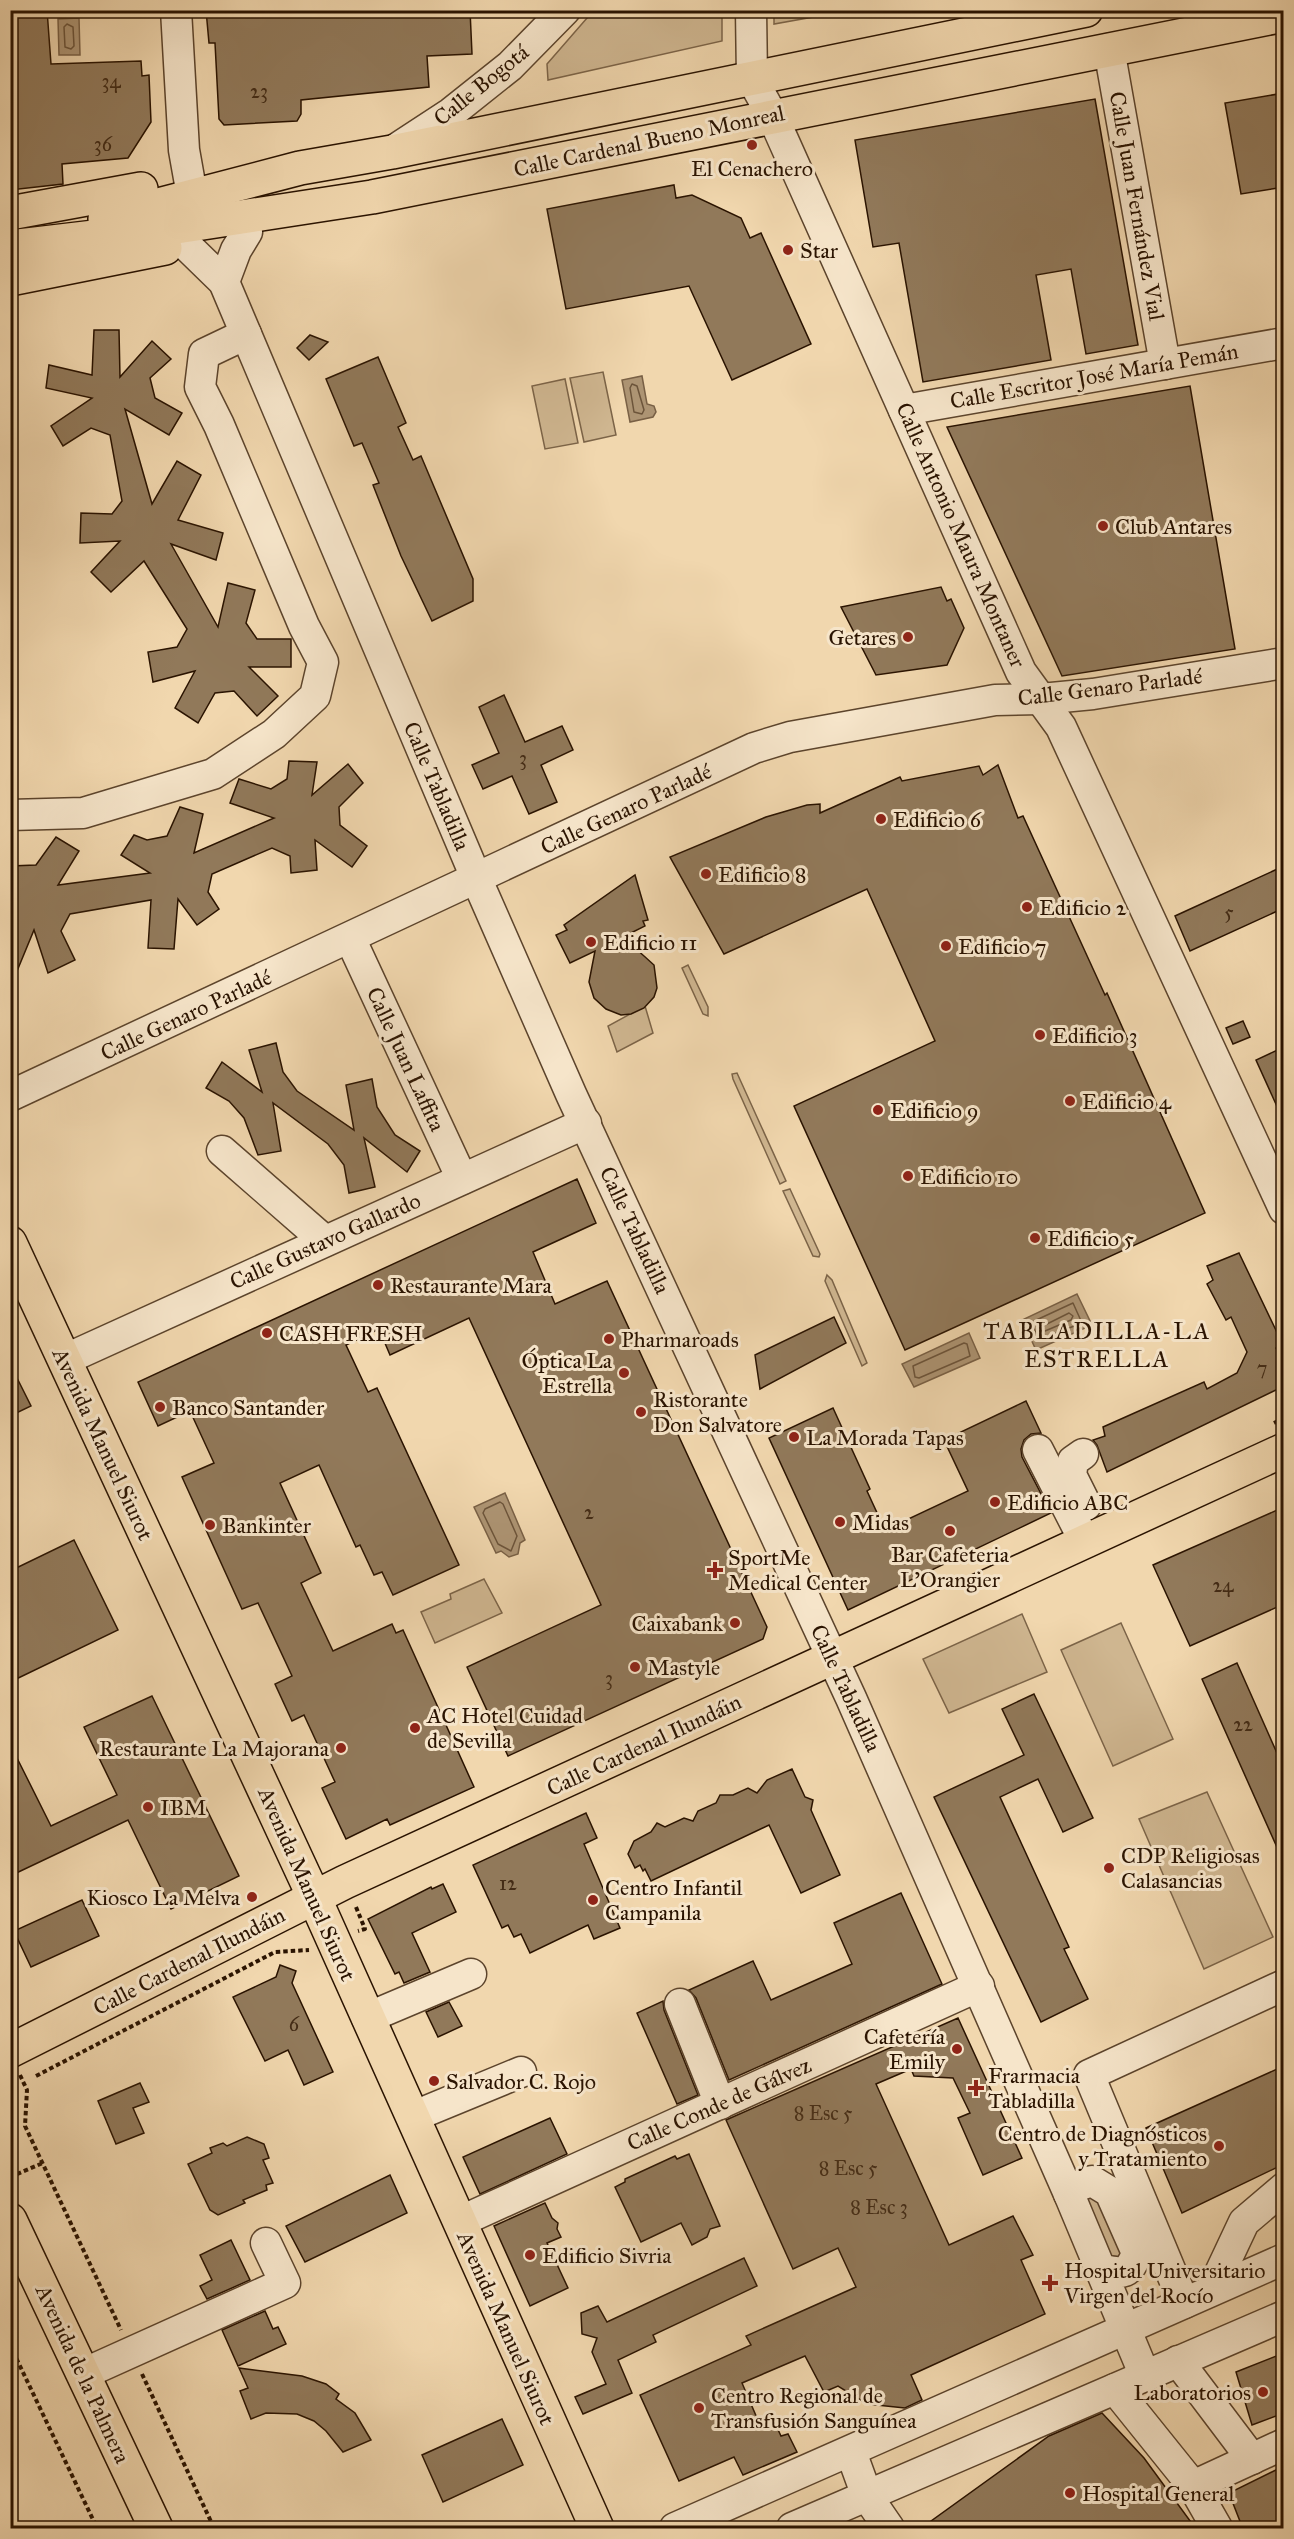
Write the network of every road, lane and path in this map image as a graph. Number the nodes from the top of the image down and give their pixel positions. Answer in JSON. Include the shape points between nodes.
{"nodes":[{"id":1,"x":176,"y":10,"type":"edge"},
{"id":2,"x":565,"y":10,"type":"edge"},
{"id":3,"x":751,"y":10,"type":"edge"},
{"id":4,"x":1086,"y":10,"type":"edge"},
{"id":5,"x":1284,"y":15,"type":"edge"},
{"id":6,"x":1109,"y":49,"type":"junction"},
{"id":7,"x":752,"y":79,"type":"junction"},
{"id":8,"x":772,"y":116,"type":"junction"},
{"id":9,"x":392,"y":152,"type":"junction"},
{"id":10,"x":191,"y":188,"type":"junction"},
{"id":11,"x":372,"y":197,"type":"junction"},
{"id":12,"x":10,"y":213,"type":"edge"},
{"id":13,"x":247,"y":232,"type":"junction"},
{"id":14,"x":185,"y":244,"type":"junction"},
{"id":15,"x":10,"y":246,"type":"edge"},
{"id":16,"x":10,"y":279,"type":"edge"},
{"id":17,"x":224,"y":282,"type":"junction"},
{"id":18,"x":246,"y":334,"type":"junction"},
{"id":19,"x":1284,"y":343,"type":"edge"},
{"id":20,"x":1165,"y":364,"type":"junction"},
{"id":21,"x":904,"y":410,"type":"junction"},
{"id":22,"x":1284,"y":663,"type":"edge"},
{"id":23,"x":1041,"y":699,"type":"junction"},
{"id":24,"x":10,"y":815,"type":"edge"},
{"id":25,"x":477,"y":880,"type":"junction"},
{"id":26,"x":350,"y":938,"type":"junction"},
{"id":27,"x":10,"y":1096,"type":"edge"},
{"id":28,"x":586,"y":1123,"type":"junction"},
{"id":29,"x":222,"y":1151,"type":"dead end"},
{"id":30,"x":462,"y":1179,"type":"junction"},
{"id":31,"x":1284,"y":1209,"type":"edge"},
{"id":32,"x":325,"y":1241,"type":"junction"},
{"id":33,"x":10,"y":1244,"type":"edge"},
{"id":34,"x":64,"y":1360,"type":"junction"},
{"id":35,"x":1038,"y":1450,"type":"dead end"},
{"id":36,"x":1284,"y":1450,"type":"edge"},
{"id":37,"x":1083,"y":1454,"type":"dead end"},
{"id":38,"x":1094,"y":1538,"type":"junction"},
{"id":39,"x":832,"y":1658,"type":"junction"},
{"id":40,"x":314,"y":1897,"type":"junction"},
{"id":41,"x":355,"y":1904,"type":"dead end"},
{"id":42,"x":365,"y":1929,"type":"dead end"},
{"id":43,"x":310,"y":1950,"type":"dead end"},
{"id":44,"x":471,"y":1974,"type":"dead end"},
{"id":45,"x":1284,"y":1985,"type":"edge"},
{"id":46,"x":979,"y":1986,"type":"junction"},
{"id":47,"x":680,"y":2004,"type":"dead end"},
{"id":48,"x":367,"y":2018,"type":"junction"},
{"id":49,"x":15,"y":2063,"type":"edge"},
{"id":50,"x":521,"y":2072,"type":"dead end"},
{"id":51,"x":36,"y":2076,"type":"dead end"},
{"id":52,"x":720,"y":2104,"type":"junction"},
{"id":53,"x":412,"y":2117,"type":"junction"},
{"id":54,"x":10,"y":2177,"type":"edge"},
{"id":55,"x":1065,"y":2183,"type":"junction"},
{"id":56,"x":1284,"y":2188,"type":"edge"},
{"id":57,"x":10,"y":2220,"type":"edge"},
{"id":58,"x":459,"y":2222,"type":"junction"},
{"id":59,"x":266,"y":2243,"type":"dead end"},
{"id":60,"x":1284,"y":2259,"type":"edge"},
{"id":61,"x":1103,"y":2270,"type":"junction"},
{"id":62,"x":1212,"y":2290,"type":"junction"},
{"id":63,"x":1184,"y":2303,"type":"junction"},
{"id":64,"x":1284,"y":2316,"type":"edge"},
{"id":65,"x":1125,"y":2330,"type":"junction"},
{"id":66,"x":10,"y":2345,"type":"edge"},
{"id":67,"x":1178,"y":2361,"type":"junction"},
{"id":68,"x":83,"y":2374,"type":"junction"},
{"id":69,"x":1145,"y":2376,"type":"junction"},
{"id":70,"x":1115,"y":2389,"type":"junction"},
{"id":71,"x":1284,"y":2444,"type":"edge"},
{"id":72,"x":851,"y":2452,"type":"junction"},
{"id":73,"x":1252,"y":2459,"type":"junction"},
{"id":74,"x":1193,"y":2487,"type":"junction"},
{"id":75,"x":867,"y":2496,"type":"junction"},
{"id":76,"x":97,"y":2529,"type":"edge"},
{"id":77,"x":156,"y":2529,"type":"edge"},
{"id":78,"x":597,"y":2529,"type":"edge"},
{"id":79,"x":675,"y":2529,"type":"edge"},
{"id":80,"x":792,"y":2529,"type":"edge"},
{"id":81,"x":889,"y":2529,"type":"edge"},
{"id":82,"x":1217,"y":2529,"type":"edge"}],
"edges":[{"from":1,"to":10,"type":"street","via":[[184,150]]},
{"from":2,"to":9,"type":"street","name":"Calle Bogotá","via":[[510,66],[451,113]]},
{"from":3,"to":7,"type":"street"},
{"from":4,"to":7,"type":"main road","name":"Calle Cardenal Bueno Monreal"},
{"from":5,"to":6,"type":"main road","name":"Calle Cardenal Bueno Monreal"},
{"from":6,"to":8,"type":"main road","name":"Calle Cardenal Bueno Monreal"},
{"from":6,"to":20,"type":"street","name":"Calle Juan Fernández Vial"},
{"from":7,"to":8,"type":"street"},
{"from":7,"to":9,"type":"main road","name":"Calle Cardenal Bueno Monreal"},
{"from":8,"to":11,"type":"main road","name":"Calle Cardenal Bueno Monreal"},
{"from":8,"to":21,"type":"street","name":"Calle Antonio Maura Montaner"},
{"from":9,"to":10,"type":"main road","name":"Calle Cardenal Bueno Monreal"},
{"from":10,"to":12,"type":"main road"},
{"from":10,"to":15,"type":"main road","name":"Calle Cardenal Bueno Monreal"},
{"from":11,"to":13,"type":"main road"},
{"from":11,"to":15,"type":"main road","name":"Calle Cardenal Bueno Monreal","via":[[170,228]]},
{"from":13,"to":14,"type":"main road"},
{"from":13,"to":17,"type":"street"},
{"from":14,"to":16,"type":"main road"},
{"from":14,"to":17,"type":"street","name":"Calle Tabladilla"},
{"from":17,"to":18,"type":"street","name":"Calle Tabladilla"},
{"from":18,"to":24,"type":"street","via":[[204,354],[200,387],[323,662],[315,696],[274,734],[213,774],[83,813]]},
{"from":18,"to":25,"type":"street","name":"Calle Tabladilla"},
{"from":19,"to":20,"type":"street","name":"Calle Escritor José María Pemán"},
{"from":20,"to":21,"type":"street","name":"Calle Escritor José María Pemán"},
{"from":21,"to":23,"type":"street","name":"Calle Antonio Maura Montaner","via":[[1021,672]]},
{"from":22,"to":23,"type":"street","name":"Calle Genaro Parladé"},
{"from":23,"to":25,"type":"street","name":"Calle Genaro Parladé","via":[[995,700],[763,745]]},
{"from":23,"to":31,"type":"street","name":"Calle Antonio Maura Montaner","via":[[1061,727]]},
{"from":25,"to":26,"type":"street","name":"Calle Genaro Parladé"},
{"from":25,"to":28,"type":"street","name":"Calle Tabladilla"},
{"from":26,"to":27,"type":"street","name":"Calle Genaro Parladé"},
{"from":26,"to":30,"type":"street","name":"Calle Juan Laffita"},
{"from":28,"to":30,"type":"street","name":"Calle Gustavo Gallardo"},
{"from":28,"to":39,"type":"street","name":"Calle Tabladilla"},
{"from":29,"to":32,"type":"street"},
{"from":30,"to":32,"type":"street","name":"Calle Gustavo Gallardo"},
{"from":32,"to":34,"type":"street","name":"Calle Gustavo Gallardo"},
{"from":33,"to":34,"type":"main road","name":"Avenida Manuel Siurot"},
{"from":34,"to":40,"type":"main road","name":"Avenida Manuel Siurot"},
{"from":35,"to":38,"type":"street"},
{"from":36,"to":38,"type":"main road","name":"Calle Cardenal Ilundáin"},
{"from":37,"to":38,"type":"street","via":[[1073,1461],[1071,1475]]},
{"from":38,"to":39,"type":"main road","name":"Calle Cardenal Ilundáin"},
{"from":39,"to":40,"type":"main road","name":"Calle Cardenal Ilundáin"},
{"from":39,"to":46,"type":"street","name":"Calle Tabladilla"},
{"from":40,"to":48,"type":"main road","name":"Avenida Manuel Siurot"},
{"from":40,"to":49,"type":"main road","name":"Calle Cardenal Ilundáin"},
{"from":41,"to":42,"type":"path"},
{"from":43,"to":51,"type":"path","via":[[275,1952]]},
{"from":44,"to":48,"type":"street"},
{"from":45,"to":63,"type":"street","via":[[1089,2075]]},
{"from":46,"to":52,"type":"street","name":"Calle Conde de Gálvez"},
{"from":46,"to":55,"type":"street","name":"Calle Tabladilla"},
{"from":47,"to":52,"type":"street"},
{"from":48,"to":53,"type":"main road","name":"Avenida Manuel Siurot"},
{"from":49,"to":54,"type":"path","via":[[27,2090],[25,2126],[43,2163]]},
{"from":50,"to":53,"type":"street"},
{"from":52,"to":58,"type":"street","name":"Calle Conde de Gálvez"},
{"from":53,"to":58,"type":"main road","name":"Avenida Manuel Siurot"},
{"from":55,"to":61,"type":"street","name":"Calle Tabladilla"},
{"from":55,"to":61,"type":"street","via":[[1080,2185],[1092,2181],[1105,2187],[1136,2246],[1131,2268]]},
{"from":56,"to":62,"type":"street","via":[[1244,2222]]},
{"from":57,"to":68,"type":"main road","name":"Avenida de la Palmera"},
{"from":58,"to":78,"type":"main road","name":"Avenida Manuel Siurot"},
{"from":59,"to":68,"type":"street","via":[[285,2283]]},
{"from":60,"to":62,"type":"street"},
{"from":61,"to":65,"type":"street","name":"Calle Tabladilla"},
{"from":62,"to":63,"type":"street"},
{"from":63,"to":65,"type":"street"},
{"from":64,"to":67,"type":"street"},
{"from":65,"to":69,"type":"street","name":"Calle Tabladilla"},
{"from":65,"to":72,"type":"street"},
{"from":66,"to":76,"type":"path"},
{"from":67,"to":69,"type":"street"},
{"from":67,"to":73,"type":"street"},
{"from":68,"to":77,"type":"main road","name":"Avenida de la Palmera"},
{"from":69,"to":70,"type":"street"},
{"from":70,"to":74,"type":"street"},
{"from":70,"to":75,"type":"street"},
{"from":71,"to":73,"type":"street"},
{"from":72,"to":75,"type":"street"},
{"from":72,"to":79,"type":"street"},
{"from":73,"to":74,"type":"street"},
{"from":74,"to":82,"type":"street"},
{"from":75,"to":80,"type":"street"},
{"from":75,"to":81,"type":"street"}]}
